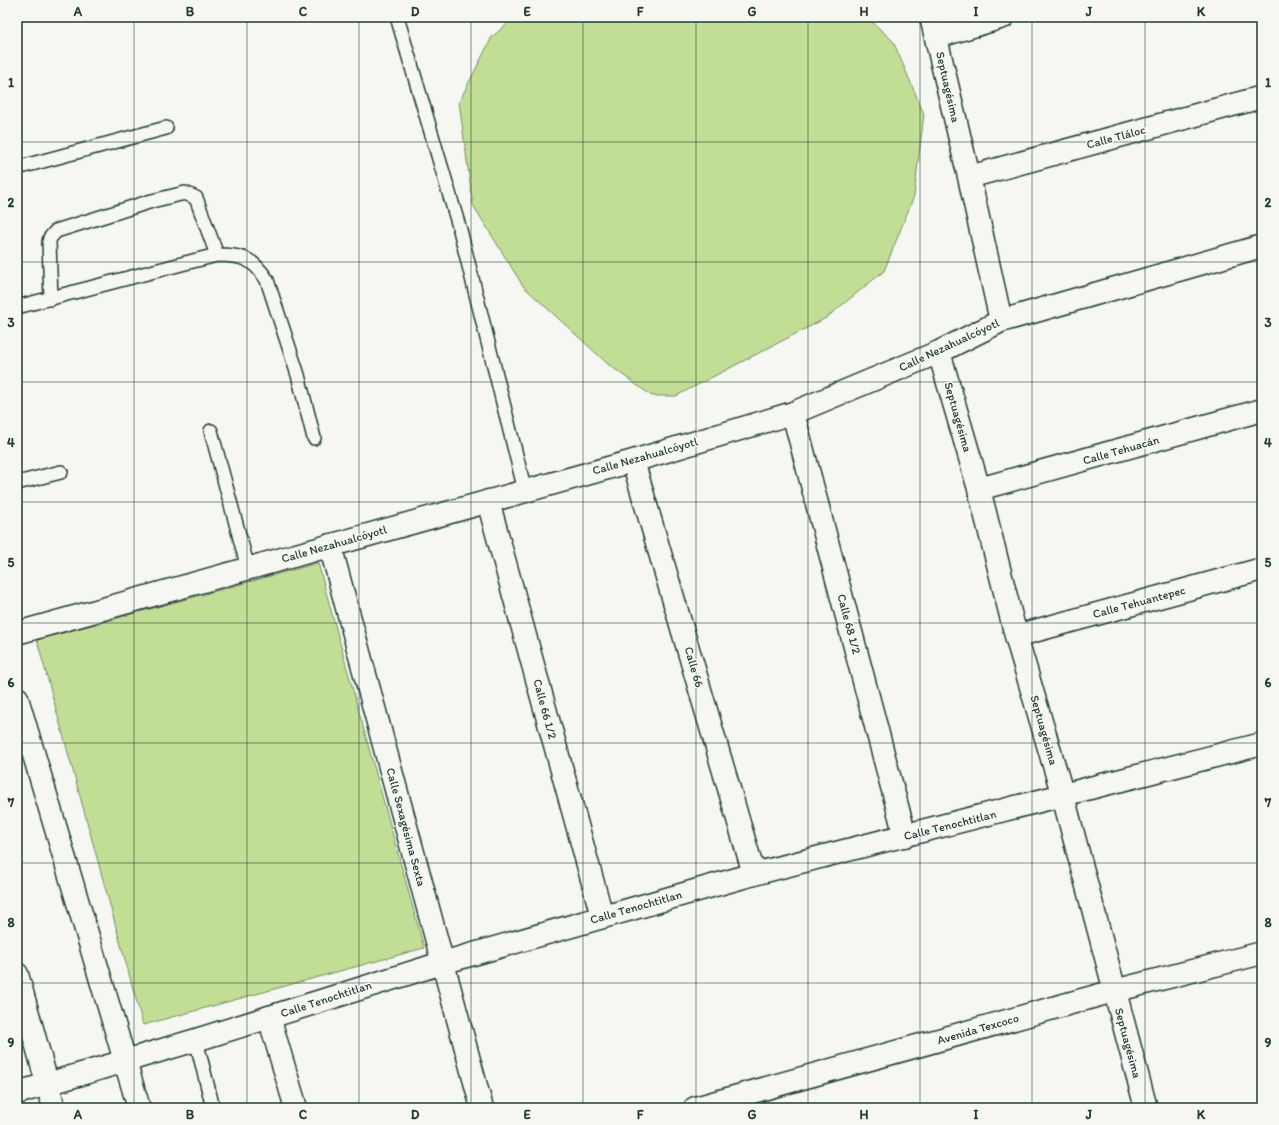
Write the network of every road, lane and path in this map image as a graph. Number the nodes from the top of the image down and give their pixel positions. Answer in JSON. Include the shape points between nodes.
{"nodes":[{"id":1,"x":397,"y":17,"type":"edge"},
{"id":2,"x":1003,"y":17,"type":"edge"},
{"id":3,"x":933,"y":27,"type":"edge"},
{"id":4,"x":1262,"y":97,"type":"edge"},
{"id":5,"x":166,"y":128,"type":"dead end"},
{"id":6,"x":17,"y":168,"type":"edge"},
{"id":7,"x":969,"y":177,"type":"junction"},
{"id":8,"x":1262,"y":246,"type":"edge"},
{"id":9,"x":217,"y":255,"type":"junction"},
{"id":10,"x":51,"y":299,"type":"junction"},
{"id":11,"x":17,"y":307,"type":"edge"},
{"id":12,"x":1001,"y":321,"type":"junction"},
{"id":13,"x":939,"y":352,"type":"junction"},
{"id":14,"x":1262,"y":410,"type":"edge"},
{"id":15,"x":793,"y":413,"type":"junction"},
{"id":16,"x":211,"y":430,"type":"dead end"},
{"id":17,"x":314,"y":438,"type":"dead end"},
{"id":18,"x":633,"y":461,"type":"junction"},
{"id":19,"x":61,"y":472,"type":"dead end"},
{"id":20,"x":17,"y":483,"type":"edge"},
{"id":21,"x":979,"y":489,"type":"junction"},
{"id":22,"x":525,"y":491,"type":"junction"},
{"id":23,"x":488,"y":501,"type":"junction"},
{"id":24,"x":330,"y":545,"type":"junction"},
{"id":25,"x":248,"y":568,"type":"junction"},
{"id":26,"x":1262,"y":569,"type":"edge"},
{"id":27,"x":17,"y":633,"type":"edge"},
{"id":28,"x":1016,"y":636,"type":"junction"},
{"id":29,"x":17,"y":698,"type":"edge"},
{"id":30,"x":1262,"y":744,"type":"edge"},
{"id":31,"x":1063,"y":796,"type":"junction"},
{"id":32,"x":906,"y":836,"type":"junction"},
{"id":33,"x":754,"y":874,"type":"junction"},
{"id":34,"x":602,"y":916,"type":"junction"},
{"id":35,"x":1262,"y":953,"type":"edge"},
{"id":36,"x":442,"y":963,"type":"junction"},
{"id":37,"x":17,"y":974,"type":"edge"},
{"id":38,"x":1114,"y":991,"type":"junction"},
{"id":39,"x":269,"y":1017,"type":"junction"},
{"id":40,"x":196,"y":1040,"type":"junction"},
{"id":41,"x":127,"y":1061,"type":"junction"},
{"id":42,"x":47,"y":1084,"type":"junction"},
{"id":43,"x":17,"y":1092,"type":"edge"},
{"id":44,"x":54,"y":1108,"type":"edge"},
{"id":45,"x":139,"y":1108,"type":"edge"},
{"id":46,"x":213,"y":1108,"type":"edge"},
{"id":47,"x":296,"y":1108,"type":"edge"},
{"id":48,"x":482,"y":1108,"type":"edge"},
{"id":49,"x":695,"y":1108,"type":"edge"},
{"id":50,"x":1146,"y":1108,"type":"edge"}],
"edges":[{"from":1,"to":22,"type":"lane","via":[[460,230]]},
{"from":2,"to":3,"type":"street"},
{"from":3,"to":7,"type":"street","name":"Septuagésima"},
{"from":4,"to":7,"type":"street","name":"Calle Tláloc"},
{"from":5,"to":6,"type":"lane"},
{"from":7,"to":12,"type":"street","name":"Septuagésima"},
{"from":8,"to":12,"type":"street","name":"Calle Nezahualcóyotl"},
{"from":9,"to":10,"type":"lane"},
{"from":9,"to":10,"type":"lane","via":[[193,195],[185,193],[152,201],[62,228],[52,234],[48,250]]},
{"from":9,"to":17,"type":"lane","via":[[241,256],[261,270],[267,280],[298,375]]},
{"from":10,"to":11,"type":"lane"},
{"from":12,"to":13,"type":"street","name":"Calle Nezahualcóyotl"},
{"from":13,"to":15,"type":"street","name":"Calle Nezahualcóyotl"},
{"from":13,"to":21,"type":"street","name":"Septuagésima"},
{"from":14,"to":21,"type":"street","name":"Calle Tehuacán"},
{"from":15,"to":18,"type":"street","name":"Calle Nezahualcóyotl"},
{"from":15,"to":32,"type":"street","name":"Calle 68 1/2"},
{"from":16,"to":25,"type":"lane"},
{"from":18,"to":22,"type":"street","name":"Calle Nezahualcóyotl"},
{"from":18,"to":33,"type":"street","name":"Calle 66"},
{"from":19,"to":20,"type":"lane"},
{"from":21,"to":28,"type":"street","name":"Septuagésima"},
{"from":22,"to":23,"type":"street","name":"Calle Nezahualcóyotl"},
{"from":23,"to":24,"type":"street","name":"Calle Nezahualcóyotl"},
{"from":23,"to":34,"type":"street","name":"Calle 66 1/2"},
{"from":24,"to":25,"type":"street","name":"Calle Nezahualcóyotl"},
{"from":24,"to":36,"type":"street","name":"Calle Sexagésima Sexta"},
{"from":25,"to":27,"type":"street","name":"Calle Nezahualcóyotl"},
{"from":26,"to":28,"type":"street","name":"Calle Tehuantepec"},
{"from":28,"to":31,"type":"street","name":"Septuagésima"},
{"from":29,"to":41,"type":"street"},
{"from":30,"to":31,"type":"street","name":"Calle Tenochtitlan"},
{"from":31,"to":32,"type":"street","name":"Calle Tenochtitlan"},
{"from":31,"to":38,"type":"street","name":"Septuagésima"},
{"from":32,"to":33,"type":"street","name":"Calle Tenochtitlan"},
{"from":33,"to":34,"type":"street","name":"Calle Tenochtitlan"},
{"from":34,"to":36,"type":"street","name":"Calle Tenochtitlan"},
{"from":35,"to":38,"type":"street","name":"Avenida Texcoco"},
{"from":36,"to":39,"type":"street","name":"Calle Tenochtitlan"},
{"from":36,"to":48,"type":"street","name":"Calle Sexagésima Sexta"},
{"from":37,"to":42,"type":"street"},
{"from":38,"to":49,"type":"street","name":"Avenida Texcoco"},
{"from":38,"to":50,"type":"street","name":"Septuagésima"},
{"from":39,"to":40,"type":"street","name":"Calle Tenochtitlan"},
{"from":39,"to":47,"type":"street"},
{"from":40,"to":41,"type":"street","name":"Calle Tenochtitlan"},
{"from":40,"to":46,"type":"lane"},
{"from":41,"to":42,"type":"street","name":"Calle Tenochtitlan"},
{"from":41,"to":45,"type":"street"},
{"from":42,"to":43,"type":"street","name":"Calle Tenochtitlan"},
{"from":42,"to":44,"type":"street"}]}
